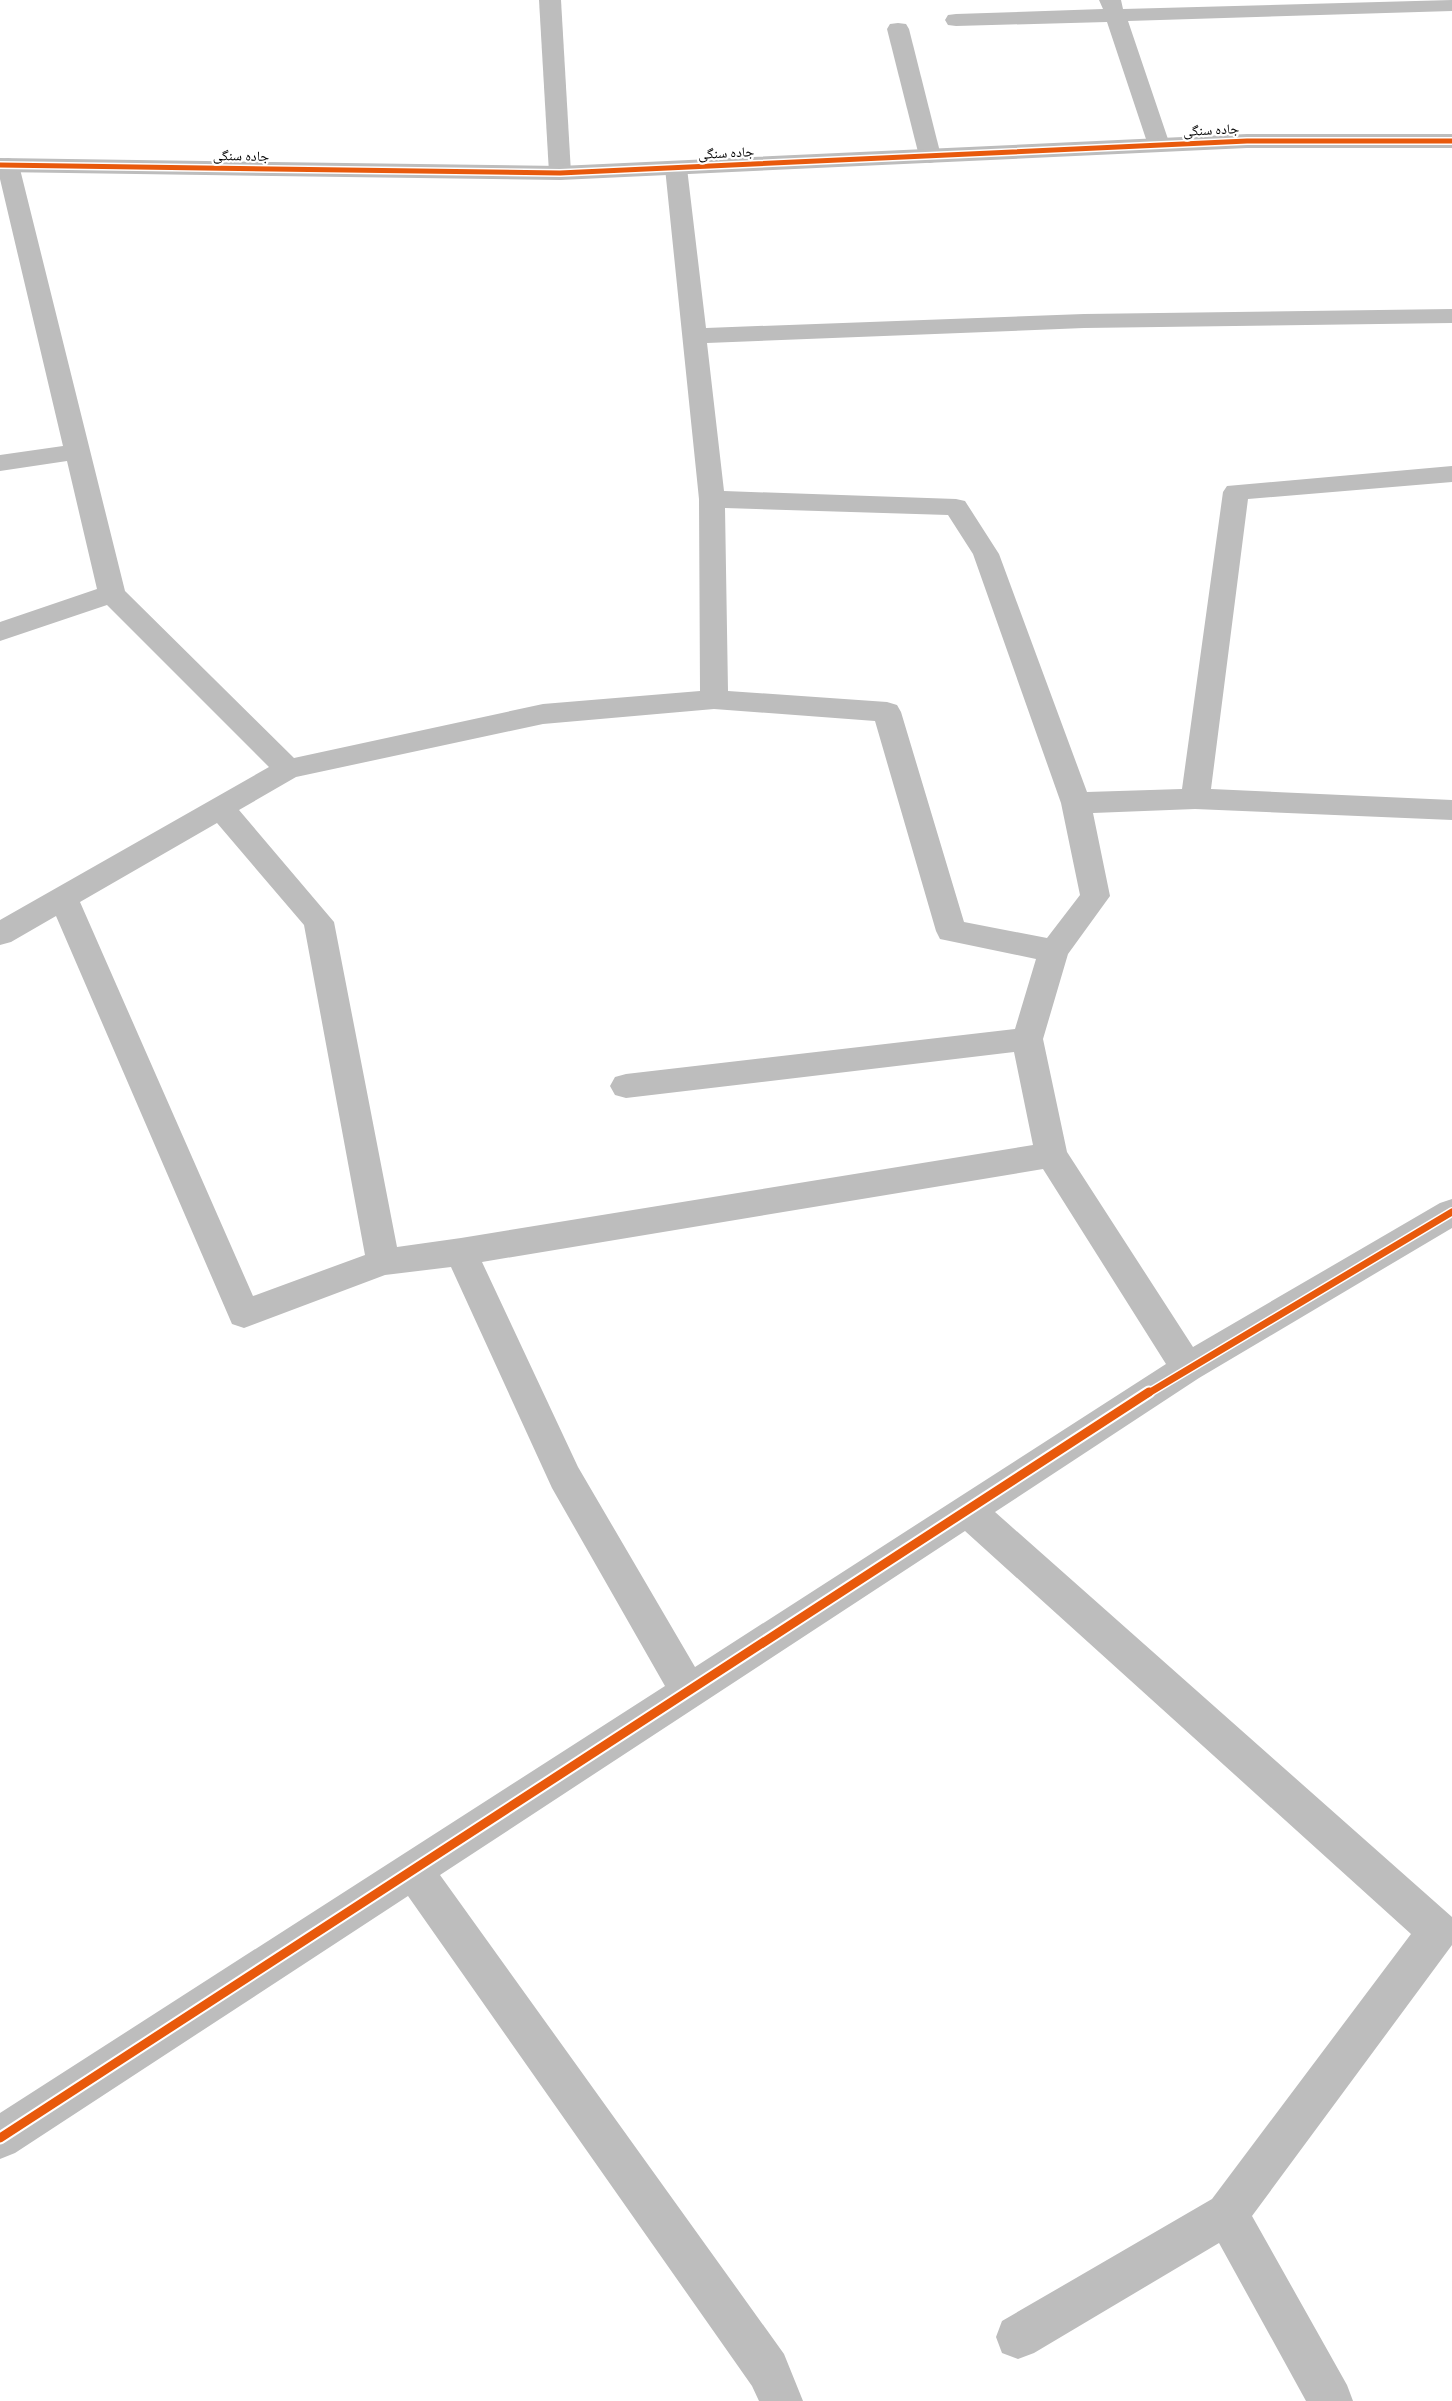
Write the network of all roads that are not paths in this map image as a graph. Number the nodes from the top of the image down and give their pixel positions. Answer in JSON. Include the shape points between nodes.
{"nodes":[{"id":1,"x":550,"y":0,"type":"edge"},
{"id":2,"x":1452,"y":5,"type":"edge"},
{"id":3,"x":1112,"y":7,"type":"edge"},
{"id":4,"x":956,"y":20,"type":"dead end"},
{"id":5,"x":897,"y":29,"type":"dead end"},
{"id":6,"x":1452,"y":141,"type":"edge"},
{"id":7,"x":1158,"y":145,"type":"junction"},
{"id":8,"x":930,"y":156,"type":"junction"},
{"id":9,"x":4,"y":165,"type":"edge"},
{"id":10,"x":676,"y":168,"type":"junction"},
{"id":11,"x":560,"y":173,"type":"junction"},
{"id":12,"x":1452,"y":316,"type":"edge"},
{"id":13,"x":694,"y":336,"type":"junction"},
{"id":14,"x":78,"y":452,"type":"junction"},
{"id":15,"x":0,"y":463,"type":"edge"},
{"id":16,"x":1452,"y":474,"type":"edge"},
{"id":17,"x":712,"y":499,"type":"junction"},
{"id":18,"x":112,"y":594,"type":"junction"},
{"id":19,"x":0,"y":632,"type":"edge"},
{"id":20,"x":714,"y":699,"type":"junction"},
{"id":21,"x":288,"y":769,"type":"junction"},
{"id":22,"x":1195,"y":799,"type":"junction"},
{"id":23,"x":1076,"y":804,"type":"junction"},
{"id":24,"x":221,"y":808,"type":"junction"},
{"id":25,"x":1452,"y":810,"type":"edge"},
{"id":26,"x":63,"y":898,"type":"junction"},
{"id":27,"x":0,"y":934,"type":"edge"},
{"id":28,"x":1054,"y":951,"type":"junction"},
{"id":29,"x":1027,"y":1039,"type":"junction"},
{"id":30,"x":626,"y":1086,"type":"dead end"},
{"id":31,"x":1051,"y":1155,"type":"junction"},
{"id":32,"x":1452,"y":1212,"type":"edge"},
{"id":33,"x":461,"y":1252,"type":"junction"},
{"id":34,"x":383,"y":1262,"type":"junction"},
{"id":35,"x":1187,"y":1368,"type":"junction"},
{"id":36,"x":968,"y":1511,"type":"junction"},
{"id":37,"x":689,"y":1692,"type":"junction"},
{"id":38,"x":414,"y":1871,"type":"junction"},
{"id":39,"x":0,"y":2138,"type":"edge"},
{"id":40,"x":1227,"y":2214,"type":"junction"},
{"id":41,"x":1018,"y":2337,"type":"dead end"},
{"id":42,"x":781,"y":2401,"type":"edge"},
{"id":43,"x":1331,"y":2401,"type":"edge"}],
"edges":[{"from":1,"to":11,"type":"street"},
{"from":2,"to":3,"type":"street"},
{"from":3,"to":4,"type":"street"},
{"from":3,"to":7,"type":"street"},
{"from":5,"to":8,"type":"street"},
{"from":6,"to":7,"type":"street","name":"جاده سنگی"},
{"from":7,"to":8,"type":"street","name":"جاده سنگی"},
{"from":8,"to":10,"type":"street","name":"جاده سنگی"},
{"from":9,"to":11,"type":"street","name":"جاده سنگی"},
{"from":9,"to":14,"type":"street"},
{"from":10,"to":11,"type":"street","name":"جاده سنگی"},
{"from":10,"to":13,"type":"street"},
{"from":12,"to":13,"type":"street","via":[[1084,321]]},
{"from":13,"to":17,"type":"street"},
{"from":14,"to":15,"type":"street"},
{"from":14,"to":18,"type":"street"},
{"from":16,"to":22,"type":"street","via":[[1236,492]]},
{"from":17,"to":20,"type":"street"},
{"from":17,"to":23,"type":"street","via":[[956,507],[986,554]]},
{"from":18,"to":19,"type":"street"},
{"from":18,"to":21,"type":"street"},
{"from":20,"to":21,"type":"street","via":[[543,714]]},
{"from":20,"to":28,"type":"street","via":[[887,712],[951,932]]},
{"from":21,"to":24,"type":"street"},
{"from":22,"to":23,"type":"street"},
{"from":22,"to":25,"type":"street"},
{"from":23,"to":28,"type":"street","via":[[1095,896]]},
{"from":24,"to":26,"type":"street"},
{"from":24,"to":34,"type":"street","via":[[320,922]]},
{"from":26,"to":27,"type":"street"},
{"from":26,"to":34,"type":"street","via":[[244,1314]]},
{"from":28,"to":29,"type":"street"},
{"from":29,"to":30,"type":"street"},
{"from":29,"to":31,"type":"street"},
{"from":31,"to":33,"type":"street"},
{"from":31,"to":35,"type":"street"},
{"from":32,"to":35,"type":"street"},
{"from":33,"to":34,"type":"street"},
{"from":33,"to":37,"type":"street","via":[[565,1477]]},
{"from":35,"to":36,"type":"street"},
{"from":36,"to":37,"type":"street"},
{"from":36,"to":40,"type":"street","via":[[1438,1931]]},
{"from":37,"to":38,"type":"street"},
{"from":38,"to":39,"type":"street"},
{"from":38,"to":42,"type":"street","via":[[768,2370]]},
{"from":40,"to":41,"type":"street"},
{"from":40,"to":43,"type":"street"}]}
